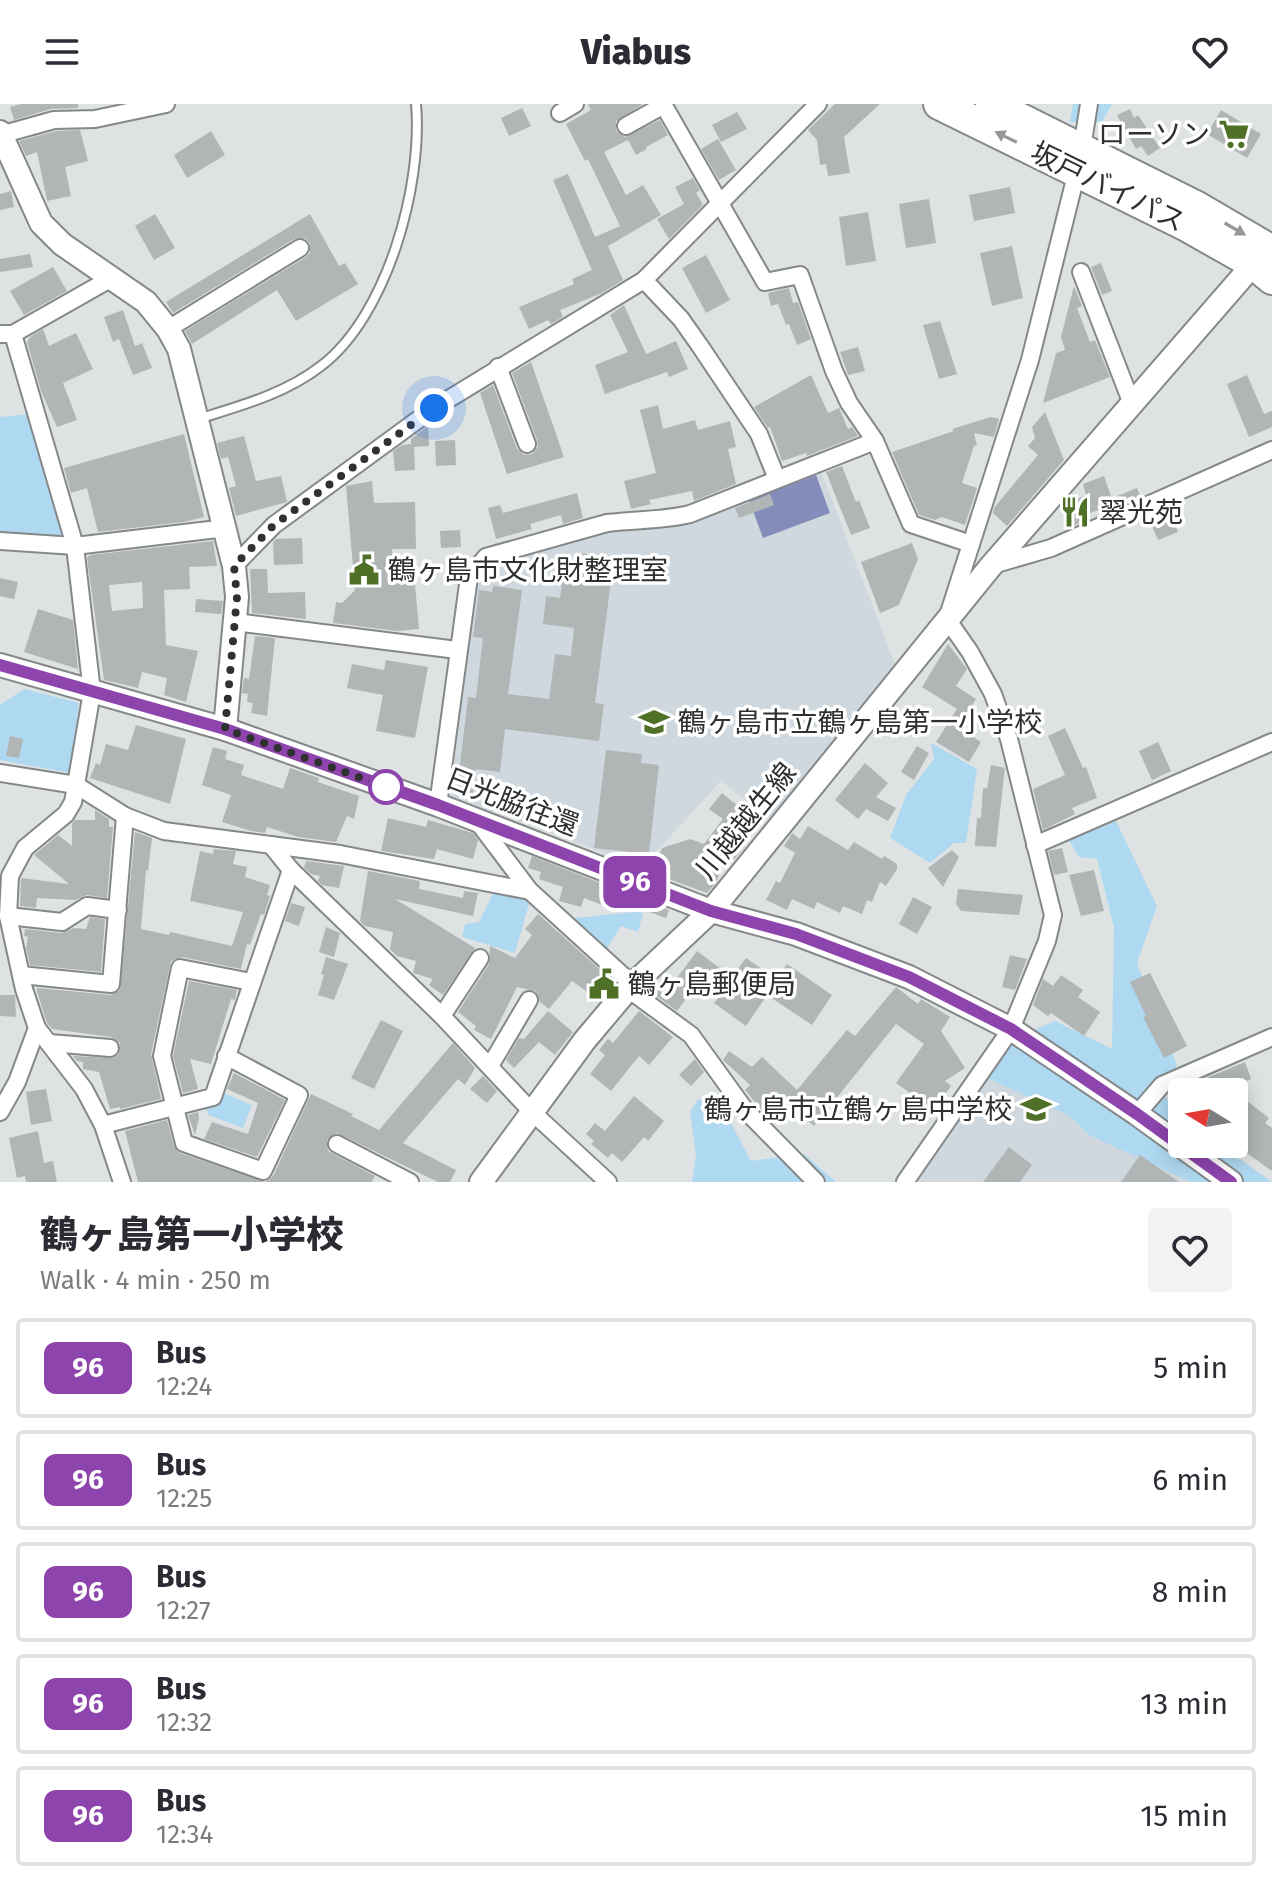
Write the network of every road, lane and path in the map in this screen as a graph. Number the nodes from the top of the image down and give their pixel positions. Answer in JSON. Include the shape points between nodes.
{"nodes":[{"id":1,"x":166,"y":104,"type":"edge"},
{"id":2,"x":416,"y":104,"type":"edge"},
{"id":3,"x":575,"y":104,"type":"edge"},
{"id":4,"x":664,"y":104,"type":"edge"},
{"id":5,"x":818,"y":104,"type":"edge"},
{"id":6,"x":939,"y":104,"type":"edge"},
{"id":7,"x":991,"y":104,"type":"edge"},
{"id":8,"x":1089,"y":104,"type":"edge"},
{"id":9,"x":560,"y":113,"type":"dead end"},
{"id":10,"x":626,"y":126,"type":"dead end"},
{"id":11,"x":0,"y":134,"type":"edge"},
{"id":12,"x":1080,"y":159,"type":"junction"},
{"id":13,"x":720,"y":206,"type":"junction"},
{"id":14,"x":300,"y":248,"type":"dead end"},
{"id":15,"x":1267,"y":257,"type":"edge"},
{"id":16,"x":1081,"y":272,"type":"dead end"},
{"id":17,"x":110,"y":279,"type":"junction"},
{"id":18,"x":644,"y":280,"type":"junction"},
{"id":19,"x":168,"y":329,"type":"junction"},
{"id":20,"x":6,"y":334,"type":"edge"},
{"id":21,"x":498,"y":367,"type":"junction"},
{"id":22,"x":1132,"y":404,"type":"junction"},
{"id":23,"x":198,"y":419,"type":"junction"},
{"id":24,"x":875,"y":441,"type":"junction"},
{"id":25,"x":527,"y":444,"type":"dead end"},
{"id":26,"x":1272,"y":450,"type":"edge"},
{"id":27,"x":777,"y":479,"type":"junction"},
{"id":28,"x":226,"y":528,"type":"junction"},
{"id":29,"x":0,"y":541,"type":"edge"},
{"id":30,"x":971,"y":544,"type":"junction"},
{"id":31,"x":75,"y":546,"type":"junction"},
{"id":32,"x":234,"y":566,"type":"junction"},
{"id":33,"x":991,"y":566,"type":"junction"},
{"id":34,"x":947,"y":619,"type":"junction"},
{"id":35,"x":235,"y":622,"type":"junction"},
{"id":36,"x":457,"y":650,"type":"junction"},
{"id":37,"x":0,"y":665,"type":"edge"},
{"id":38,"x":92,"y":692,"type":"junction"},
{"id":39,"x":225,"y":729,"type":"junction"},
{"id":40,"x":1272,"y":742,"type":"edge"},
{"id":41,"x":0,"y":773,"type":"edge"},
{"id":42,"x":76,"y":785,"type":"junction"},
{"id":43,"x":438,"y":805,"type":"junction"},
{"id":44,"x":125,"y":816,"type":"junction"},
{"id":45,"x":477,"y":820,"type":"junction"},
{"id":46,"x":271,"y":845,"type":"junction"},
{"id":47,"x":1035,"y":845,"type":"junction"},
{"id":48,"x":291,"y":870,"type":"junction"},
{"id":49,"x":530,"y":891,"type":"junction"},
{"id":50,"x":118,"y":910,"type":"junction"},
{"id":51,"x":711,"y":911,"type":"junction"},
{"id":52,"x":8,"y":916,"type":"junction"},
{"id":53,"x":480,"y":958,"type":"dead end"},
{"id":54,"x":21,"y":975,"type":"junction"},
{"id":55,"x":251,"y":982,"type":"junction"},
{"id":56,"x":630,"y":987,"type":"junction"},
{"id":57,"x":529,"y":1000,"type":"dead end"},
{"id":58,"x":442,"y":1016,"type":"junction"},
{"id":59,"x":37,"y":1028,"type":"junction"},
{"id":60,"x":1011,"y":1029,"type":"junction"},
{"id":61,"x":1272,"y":1037,"type":"edge"},
{"id":62,"x":50,"y":1043,"type":"junction"},
{"id":63,"x":110,"y":1048,"type":"dead end"},
{"id":64,"x":226,"y":1056,"type":"junction"},
{"id":65,"x":490,"y":1066,"type":"junction"},
{"id":66,"x":173,"y":1105,"type":"junction"},
{"id":67,"x":0,"y":1112,"type":"edge"},
{"id":68,"x":532,"y":1112,"type":"junction"},
{"id":69,"x":1137,"y":1114,"type":"junction"},
{"id":70,"x":103,"y":1125,"type":"junction"},
{"id":71,"x":337,"y":1144,"type":"dead end"},
{"id":72,"x":122,"y":1182,"type":"edge"},
{"id":73,"x":410,"y":1182,"type":"edge"},
{"id":74,"x":481,"y":1182,"type":"edge"},
{"id":75,"x":608,"y":1182,"type":"edge"},
{"id":76,"x":816,"y":1182,"type":"edge"},
{"id":77,"x":905,"y":1182,"type":"edge"},
{"id":78,"x":1231,"y":1182,"type":"edge"}],
"edges":[{"from":1,"to":11,"type":"street","via":[[95,119],[54,120]]},
{"from":2,"to":23,"type":"lane","via":[[410,199],[382,284],[355,331],[321,366],[266,398]]},
{"from":3,"to":9,"type":"street"},
{"from":4,"to":10,"type":"street"},
{"from":4,"to":13,"type":"street"},
{"from":5,"to":13,"type":"street"},
{"from":12,"to":6,"type":"highway","name":"坂戸バイパス","one_way":true},
{"from":7,"to":12,"type":"highway","name":"坂戸バイパス"},
{"from":8,"to":12,"type":"street"},
{"from":11,"to":17,"type":"street","via":[[41,223]]},
{"from":12,"to":15,"type":"highway","name":"坂戸バイパス","via":[[1185,225]]},
{"from":12,"to":30,"type":"street","via":[[1030,360]]},
{"from":13,"to":18,"type":"street"},
{"from":13,"to":24,"type":"street","via":[[765,282],[800,275],[834,371]]},
{"from":14,"to":19,"type":"street"},
{"from":15,"to":22,"type":"street","name":"川越越生線"},
{"from":16,"to":22,"type":"street"},
{"from":17,"to":19,"type":"street","via":[[146,302]]},
{"from":17,"to":20,"type":"street"},
{"from":18,"to":21,"type":"street"},
{"from":18,"to":27,"type":"street","via":[[681,319],[759,434]]},
{"from":19,"to":23,"type":"street","via":[[179,349]]},
{"from":20,"to":31,"type":"street"},
{"from":21,"to":25,"type":"street"},
{"from":21,"to":32,"type":"street","via":[[274,525]]},
{"from":22,"to":33,"type":"street","name":"川越越生線"},
{"from":23,"to":28,"type":"street"},
{"from":24,"to":27,"type":"street"},
{"from":24,"to":30,"type":"street","via":[[911,524]]},
{"from":26,"to":33,"type":"street","via":[[1051,548]]},
{"from":27,"to":36,"type":"street","via":[[679,517],[607,523],[486,557],[469,577]]},
{"from":28,"to":31,"type":"street"},
{"from":28,"to":32,"type":"street"},
{"from":29,"to":31,"type":"street"},
{"from":30,"to":34,"type":"street"},
{"from":31,"to":38,"type":"street"},
{"from":32,"to":35,"type":"street"},
{"from":33,"to":34,"type":"street","name":"川越越生線"},
{"from":34,"to":47,"type":"street","via":[[993,694]]},
{"from":34,"to":51,"type":"street","name":"川越越生線"},
{"from":35,"to":36,"type":"street"},
{"from":35,"to":39,"type":"street"},
{"from":36,"to":43,"type":"street"},
{"from":37,"to":38,"type":"street","name":"日光脇往還"},
{"from":38,"to":39,"type":"street","name":"日光脇往還"},
{"from":38,"to":42,"type":"street"},
{"from":39,"to":43,"type":"street","name":"日光脇往還"},
{"from":40,"to":47,"type":"street"},
{"from":41,"to":42,"type":"street"},
{"from":42,"to":44,"type":"street"},
{"from":42,"to":52,"type":"street","via":[[66,814],[25,848],[10,876]]},
{"from":43,"to":45,"type":"street","name":"日光脇往還"},
{"from":44,"to":46,"type":"street","via":[[164,831]]},
{"from":44,"to":50,"type":"street"},
{"from":45,"to":49,"type":"street"},
{"from":45,"to":51,"type":"street","name":"日光脇往還"},
{"from":46,"to":48,"type":"street"},
{"from":46,"to":49,"type":"street"},
{"from":47,"to":60,"type":"street","via":[[1053,915]]},
{"from":48,"to":55,"type":"street"},
{"from":48,"to":58,"type":"street"},
{"from":49,"to":56,"type":"street"},
{"from":50,"to":52,"type":"street","via":[[87,906],[62,922]]},
{"from":50,"to":54,"type":"street","via":[[111,984]]},
{"from":51,"to":56,"type":"street","name":"川越越生線"},
{"from":51,"to":60,"type":"street","name":"日光脇往還","via":[[796,934],[909,977]]},
{"from":52,"to":54,"type":"street"},
{"from":53,"to":58,"type":"street"},
{"from":54,"to":59,"type":"street"},
{"from":55,"to":64,"type":"street"},
{"from":55,"to":66,"type":"street","via":[[180,968],[162,1056]]},
{"from":56,"to":68,"type":"street","name":"川越越生線"},
{"from":56,"to":76,"type":"street","via":[[691,1035],[746,1111]]},
{"from":57,"to":65,"type":"street"},
{"from":58,"to":65,"type":"street"},
{"from":59,"to":62,"type":"street"},
{"from":59,"to":67,"type":"street"},
{"from":60,"to":69,"type":"street","name":"日光脇往還"},
{"from":60,"to":77,"type":"street"},
{"from":61,"to":69,"type":"street","via":[[1162,1085]]},
{"from":62,"to":63,"type":"street"},
{"from":62,"to":70,"type":"street"},
{"from":64,"to":66,"type":"street","via":[[213,1097]]},
{"from":64,"to":66,"type":"street","via":[[299,1095],[263,1171],[184,1143]]},
{"from":65,"to":68,"type":"street"},
{"from":66,"to":70,"type":"street"},
{"from":68,"to":74,"type":"street","name":"川越越生線"},
{"from":68,"to":75,"type":"street"},
{"from":69,"to":78,"type":"street","name":"日光脇往還"},
{"from":70,"to":72,"type":"street"},
{"from":71,"to":73,"type":"street"}]}
